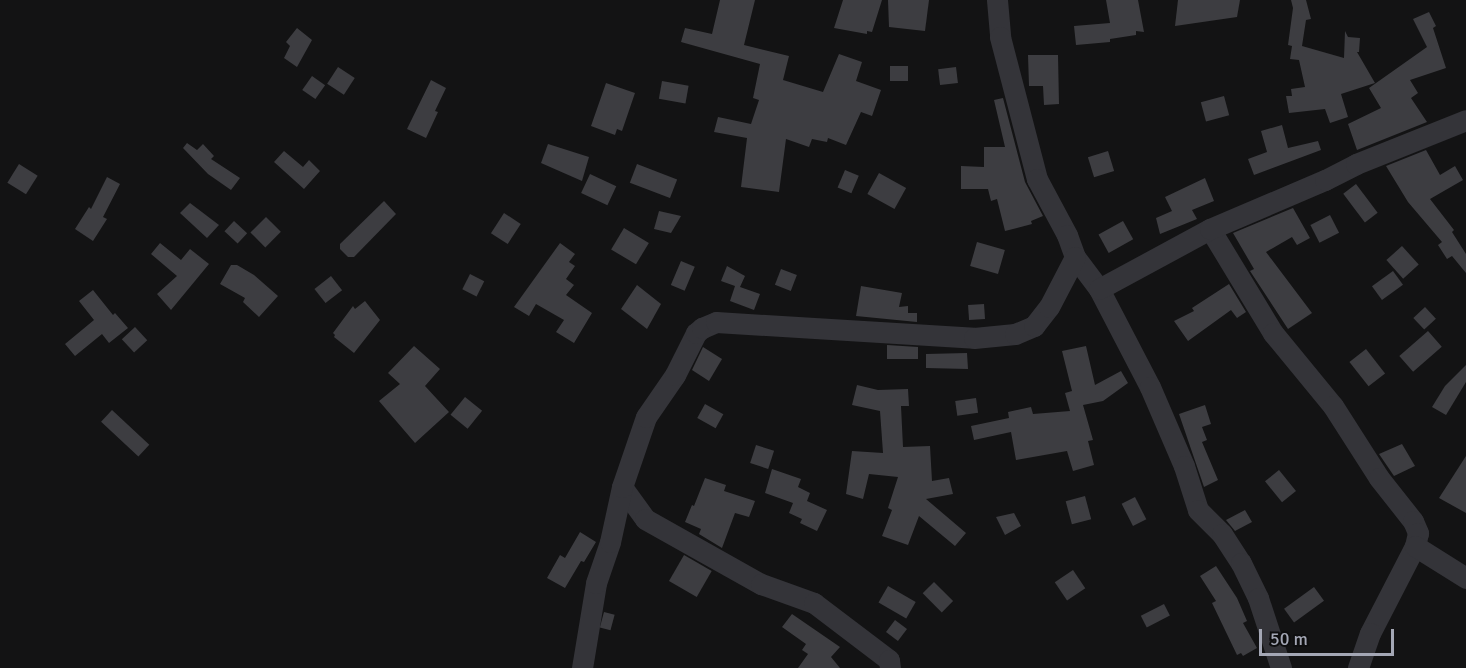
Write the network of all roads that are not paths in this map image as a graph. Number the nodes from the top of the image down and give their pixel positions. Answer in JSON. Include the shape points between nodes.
{"nodes":[{"id":1,"x":997,"y":0,"type":"edge"},
{"id":2,"x":1466,"y":120,"type":"edge"},
{"id":3,"x":1210,"y":229,"type":"junction"},
{"id":4,"x":1075,"y":257,"type":"junction"},
{"id":5,"x":1099,"y":288,"type":"junction"},
{"id":6,"x":622,"y":487,"type":"junction"},
{"id":7,"x":1415,"y":546,"type":"junction"},
{"id":8,"x":1466,"y":578,"type":"edge"},
{"id":9,"x":582,"y":668,"type":"edge"},
{"id":10,"x":890,"y":668,"type":"edge"},
{"id":11,"x":1281,"y":668,"type":"edge"},
{"id":12,"x":1358,"y":668,"type":"edge"}],
"edges":[{"from":1,"to":4,"type":"street","via":[[1000,37],[1037,179]]},
{"from":2,"to":3,"type":"street"},
{"from":3,"to":5,"type":"street"},
{"from":3,"to":7,"type":"street","via":[[1273,333],[1312,378],[1413,521],[1418,533]]},
{"from":4,"to":5,"type":"street"},
{"from":4,"to":6,"type":"street","via":[[1042,316],[1034,326],[1015,334],[974,338],[708,324],[696,333],[675,375],[646,417]]},
{"from":5,"to":11,"type":"street","via":[[1150,387],[1198,510],[1222,534],[1258,598]]},
{"from":6,"to":9,"type":"street","via":[[596,583]]},
{"from":6,"to":10,"type":"street","via":[[645,519],[761,584],[814,603],[889,660]]},
{"from":7,"to":8,"type":"street"},
{"from":7,"to":12,"type":"street","via":[[1370,633]]}]}
